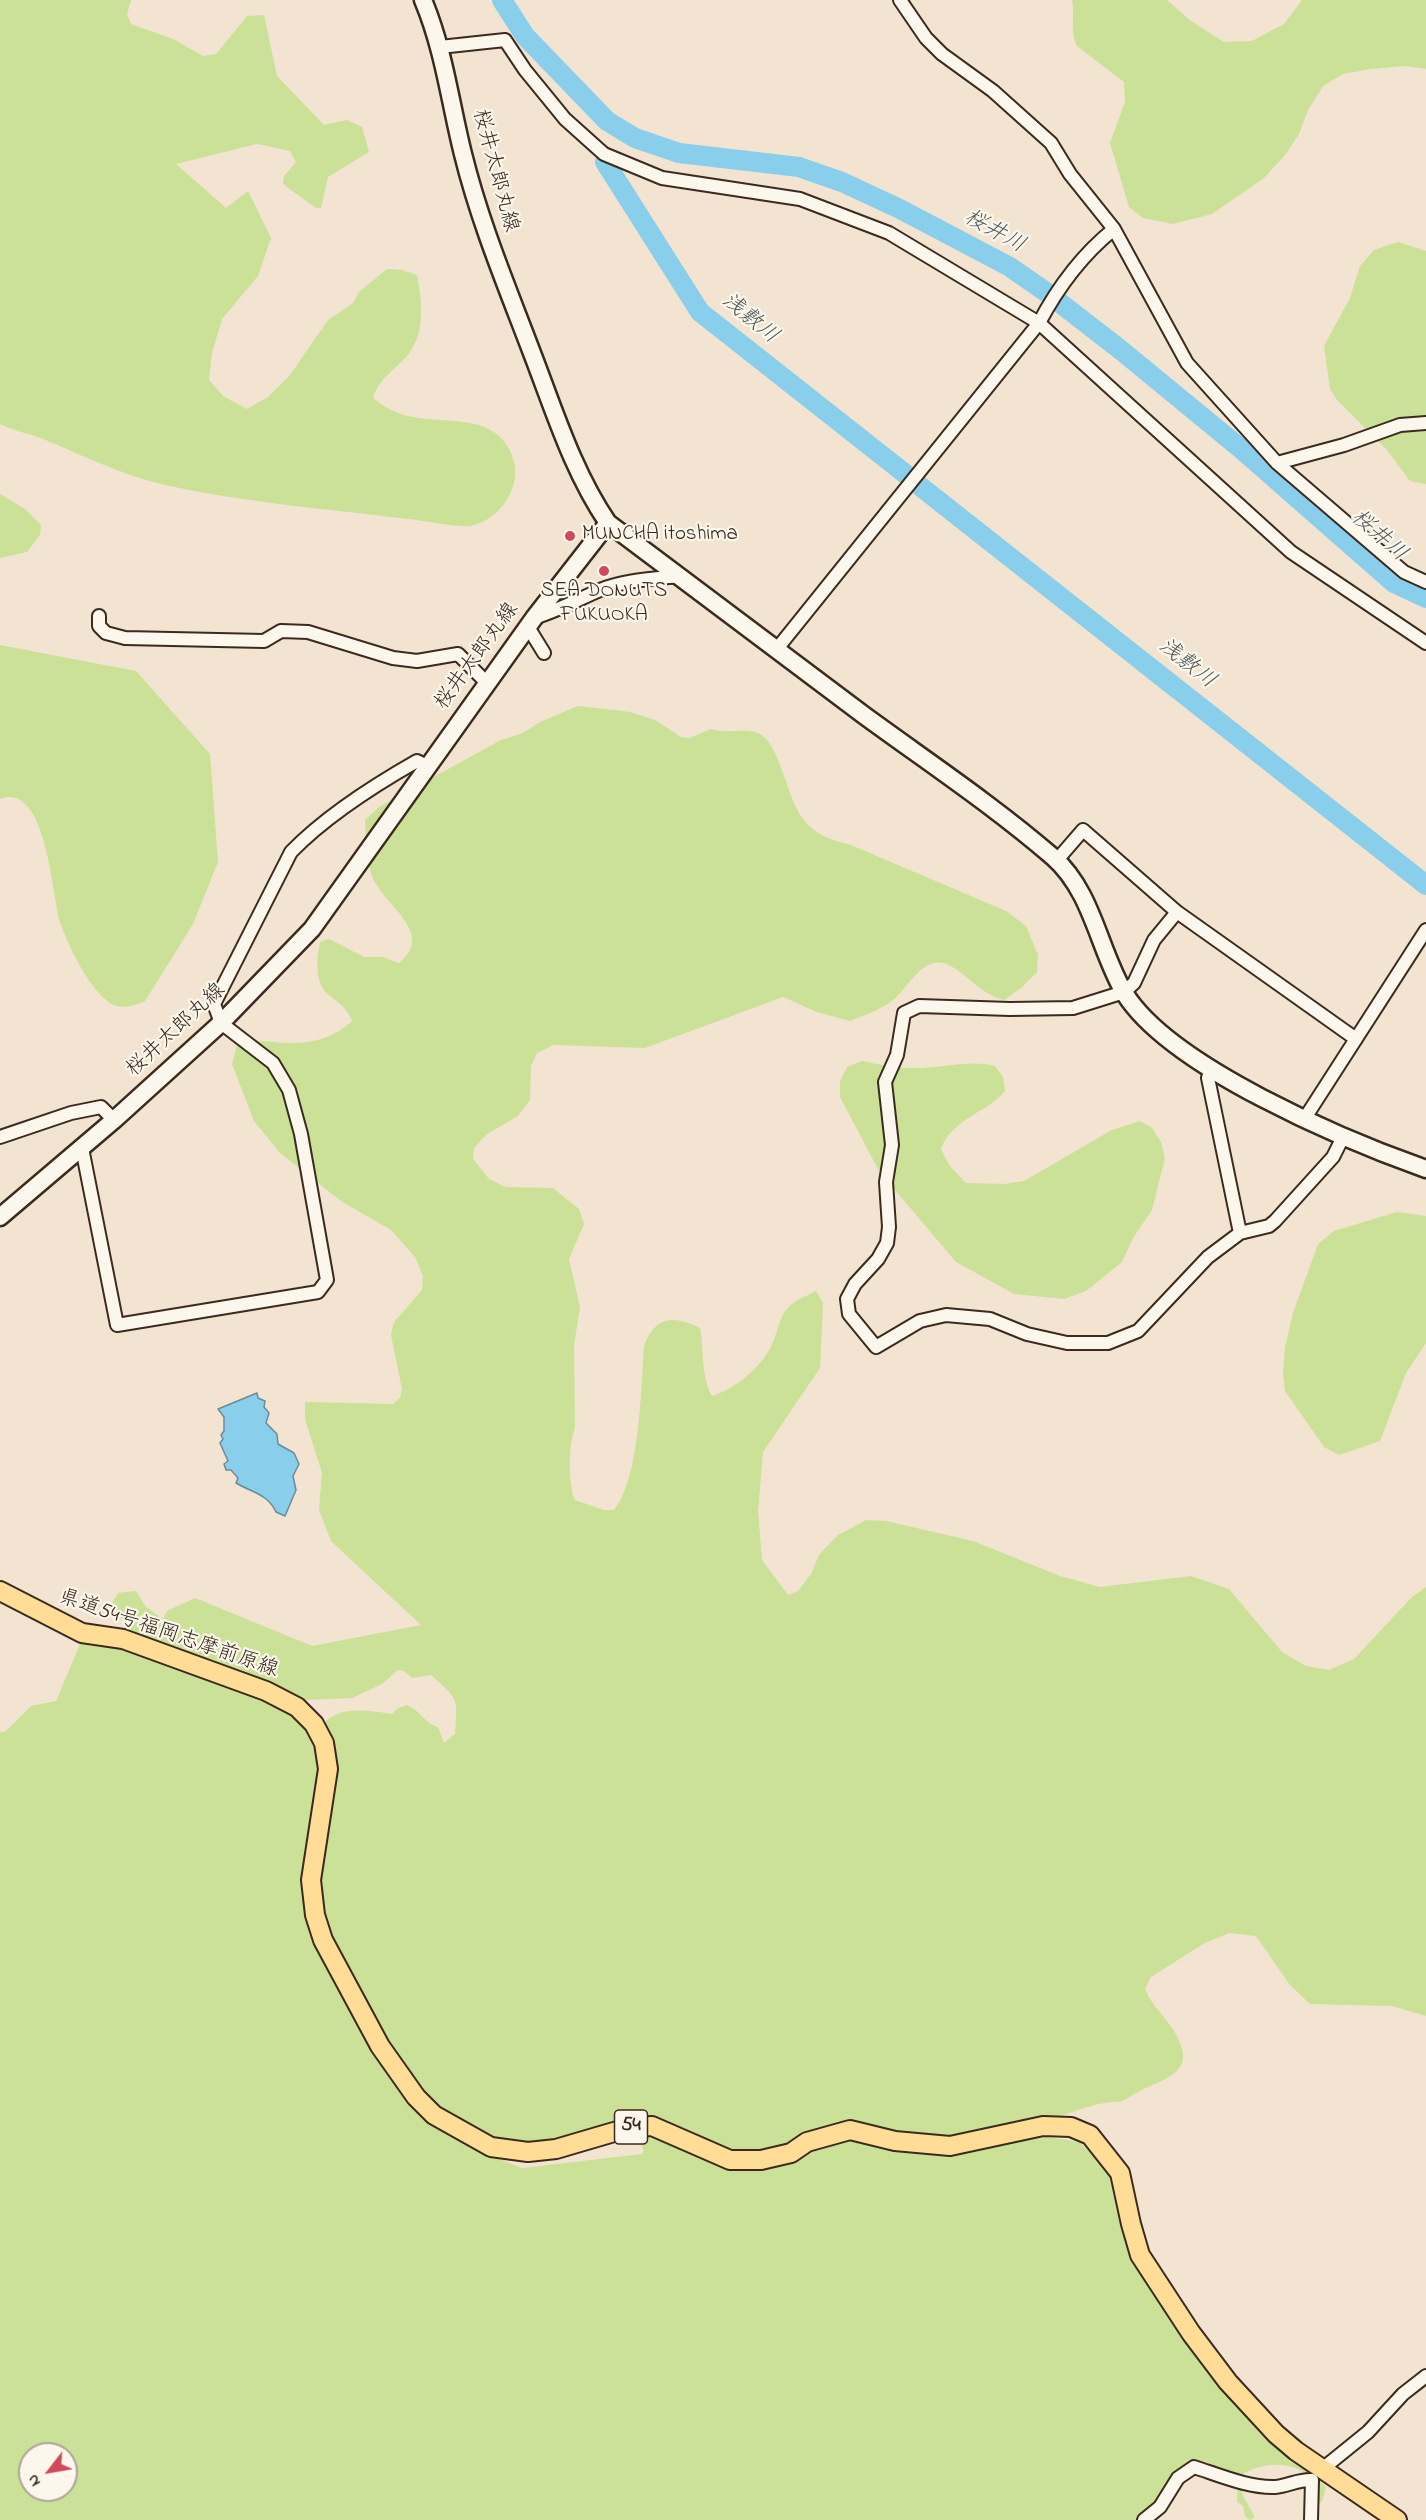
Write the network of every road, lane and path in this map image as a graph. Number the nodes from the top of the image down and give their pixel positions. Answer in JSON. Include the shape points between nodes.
{"nodes":[{"id":1,"x":423,"y":0,"type":"edge"},
{"id":2,"x":900,"y":0,"type":"edge"},
{"id":3,"x":440,"y":47,"type":"junction"},
{"id":4,"x":1114,"y":229,"type":"junction"},
{"id":5,"x":1042,"y":318,"type":"junction"},
{"id":6,"x":1426,"y":423,"type":"edge"},
{"id":7,"x":1276,"y":463,"type":"junction"},
{"id":8,"x":608,"y":523,"type":"junction"},
{"id":9,"x":679,"y":576,"type":"junction"},
{"id":10,"x":1426,"y":582,"type":"edge"},
{"id":11,"x":99,"y":616,"type":"dead end"},
{"id":12,"x":531,"y":622,"type":"junction"},
{"id":13,"x":1426,"y":643,"type":"edge"},
{"id":14,"x":776,"y":650,"type":"junction"},
{"id":15,"x":544,"y":653,"type":"dead end"},
{"id":16,"x":487,"y":683,"type":"junction"},
{"id":17,"x":427,"y":766,"type":"junction"},
{"id":18,"x":1057,"y":860,"type":"junction"},
{"id":19,"x":1177,"y":912,"type":"junction"},
{"id":20,"x":1426,"y":930,"type":"edge"},
{"id":21,"x":1124,"y":992,"type":"junction"},
{"id":22,"x":221,"y":1023,"type":"junction"},
{"id":23,"x":1356,"y":1039,"type":"junction"},
{"id":24,"x":1211,"y":1068,"type":"junction"},
{"id":25,"x":1305,"y":1118,"type":"junction"},
{"id":26,"x":114,"y":1120,"type":"junction"},
{"id":27,"x":0,"y":1137,"type":"edge"},
{"id":28,"x":1343,"y":1137,"type":"junction"},
{"id":29,"x":82,"y":1148,"type":"junction"},
{"id":30,"x":1426,"y":1169,"type":"edge"},
{"id":31,"x":0,"y":1217,"type":"edge"},
{"id":32,"x":1240,"y":1233,"type":"junction"},
{"id":33,"x":0,"y":1591,"type":"edge"},
{"id":34,"x":1426,"y":2376,"type":"edge"},
{"id":35,"x":1326,"y":2466,"type":"dead end"},
{"id":36,"x":1143,"y":2520,"type":"edge"},
{"id":37,"x":1311,"y":2520,"type":"edge"},
{"id":38,"x":1398,"y":2520,"type":"edge"}],
"edges":[{"from":1,"to":3,"type":"main road","name":"桜井太郎丸線"},
{"from":2,"to":4,"type":"street","via":[[942,54],[1041,131],[1090,202]]},
{"from":3,"to":5,"type":"street","via":[[505,40],[565,119],[604,154],[662,178],[800,199],[889,233]]},
{"from":3,"to":8,"type":"main road","name":"桜井太郎丸線","via":[[477,209],[568,446]]},
{"from":4,"to":5,"type":"street","via":[[1091,248]]},
{"from":4,"to":7,"type":"street","via":[[1187,363]]},
{"from":5,"to":13,"type":"street","via":[[1292,552]]},
{"from":5,"to":14,"type":"street"},
{"from":6,"to":7,"type":"street","via":[[1400,425]]},
{"from":7,"to":10,"type":"street","via":[[1404,572]]},
{"from":8,"to":9,"type":"main road"},
{"from":8,"to":12,"type":"main road","name":"桜井太郎丸線"},
{"from":9,"to":12,"type":"street","via":[[632,581],[600,590]]},
{"from":9,"to":14,"type":"main road"},
{"from":11,"to":16,"type":"street","via":[[99,626],[106,633],[125,638],[264,641],[281,631],[308,632],[393,658],[417,661],[458,654]]},
{"from":12,"to":15,"type":"street"},
{"from":12,"to":16,"type":"main road","name":"桜井太郎丸線"},
{"from":14,"to":18,"type":"main road"},
{"from":16,"to":17,"type":"main road","name":"桜井太郎丸線"},
{"from":17,"to":22,"type":"main road","name":"桜井太郎丸線","via":[[312,929]]},
{"from":17,"to":22,"type":"street","via":[[417,761],[386,778],[291,852],[214,1004]]},
{"from":18,"to":19,"type":"street","via":[[1083,830]]},
{"from":18,"to":21,"type":"main road","via":[[1092,917]]},
{"from":19,"to":21,"type":"street","via":[[1154,940],[1134,983]]},
{"from":19,"to":23,"type":"street"},
{"from":20,"to":23,"type":"street"},
{"from":21,"to":24,"type":"main road","via":[[1147,1022],[1178,1048]]},
{"from":21,"to":32,"type":"street","via":[[1073,1008],[919,1006],[904,1013],[897,1055],[885,1082],[892,1145],[886,1182],[887,1243],[850,1291],[849,1314],[876,1347],[920,1321],[946,1315],[990,1319],[1027,1334],[1066,1343],[1107,1343],[1138,1331],[1208,1257]]},
{"from":22,"to":26,"type":"main road","name":"桜井太郎丸線"},
{"from":22,"to":29,"type":"street","via":[[273,1063],[289,1090],[301,1134],[327,1280],[318,1292],[117,1325]]},
{"from":23,"to":25,"type":"street"},
{"from":24,"to":25,"type":"main road"},
{"from":24,"to":32,"type":"street","via":[[1208,1078]]},
{"from":25,"to":28,"type":"main road"},
{"from":26,"to":27,"type":"street","via":[[101,1107]]},
{"from":26,"to":29,"type":"main road","name":"桜井太郎丸線"},
{"from":28,"to":30,"type":"main road"},
{"from":28,"to":32,"type":"street","via":[[1333,1157],[1275,1221]]},
{"from":29,"to":31,"type":"main road","name":"桜井太郎丸線"},
{"from":33,"to":38,"type":"main road","name":"県道54号福岡志摩前原線","number":"54","via":[[82,1633],[123,1639],[266,1691],[297,1707],[314,1724],[324,1743],[328,1769],[311,1880],[315,1914],[323,1940],[380,2046],[416,2097],[434,2115],[491,2147],[528,2152],[556,2150],[631,2127],[652,2126],[730,2160],[761,2160],[791,2153],[807,2142],[850,2130],[895,2142],[950,2146],[1043,2126],[1071,2127],[1090,2135],[1120,2173],[1140,2255],[1228,2382],[1296,2451]]},
{"from":34,"to":35,"type":"street"},
{"from":36,"to":37,"type":"street","via":[[1160,2507],[1178,2478],[1194,2467],[1260,2486],[1312,2480]]}]}
